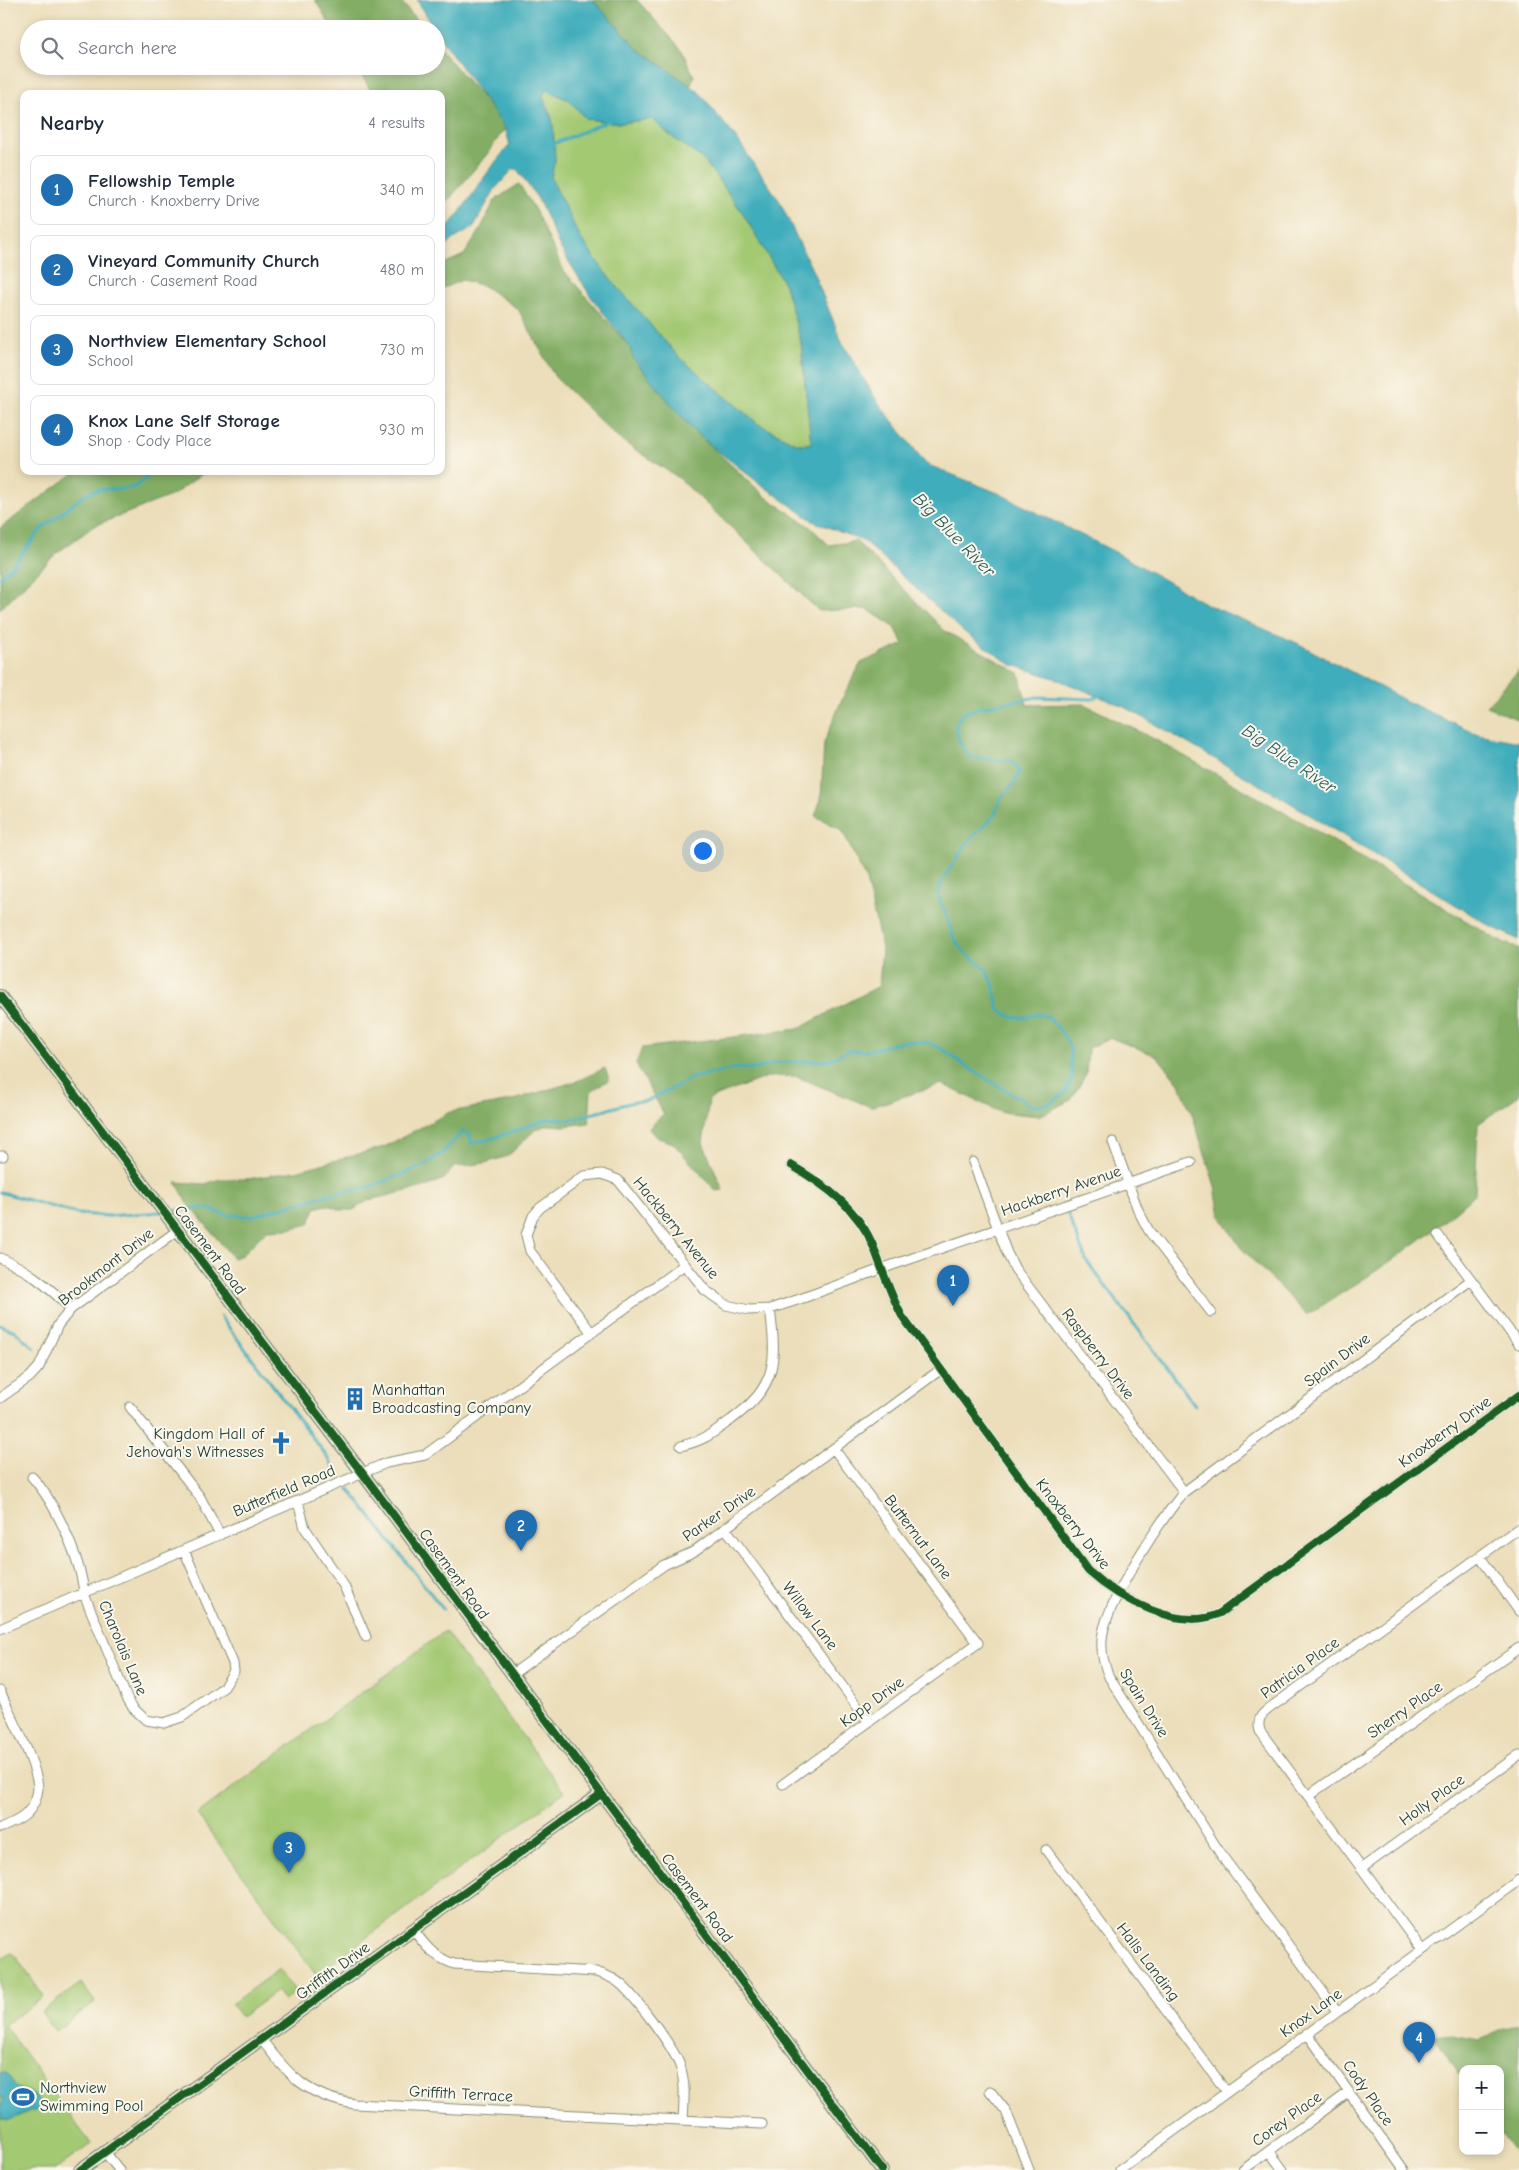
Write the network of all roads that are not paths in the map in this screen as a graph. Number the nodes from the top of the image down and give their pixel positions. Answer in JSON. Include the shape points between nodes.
{"nodes":[{"id":1,"x":0,"y":996,"type":"edge"},
{"id":2,"x":1113,"y":1142,"type":"dead end"},
{"id":3,"x":973,"y":1162,"type":"dead end"},
{"id":4,"x":1191,"y":1162,"type":"dead end"},
{"id":5,"x":791,"y":1165,"type":"dead end"},
{"id":6,"x":1128,"y":1184,"type":"junction"},
{"id":7,"x":997,"y":1228,"type":"junction"},
{"id":8,"x":178,"y":1230,"type":"junction"},
{"id":9,"x":1438,"y":1235,"type":"dead end"},
{"id":10,"x":0,"y":1258,"type":"edge"},
{"id":11,"x":684,"y":1265,"type":"junction"},
{"id":12,"x":881,"y":1268,"type":"junction"},
{"id":13,"x":1471,"y":1280,"type":"junction"},
{"id":14,"x":71,"y":1309,"type":"junction"},
{"id":15,"x":770,"y":1309,"type":"junction"},
{"id":16,"x":1211,"y":1312,"type":"dead end"},
{"id":17,"x":591,"y":1332,"type":"junction"},
{"id":18,"x":1519,"y":1344,"type":"edge"},
{"id":19,"x":940,"y":1370,"type":"junction"},
{"id":20,"x":1519,"y":1394,"type":"edge"},
{"id":21,"x":0,"y":1398,"type":"edge"},
{"id":22,"x":130,"y":1406,"type":"dead end"},
{"id":23,"x":681,"y":1446,"type":"dead end"},
{"id":24,"x":834,"y":1449,"type":"junction"},
{"id":25,"x":363,"y":1474,"type":"junction"},
{"id":26,"x":32,"y":1477,"type":"dead end"},
{"id":27,"x":1184,"y":1492,"type":"junction"},
{"id":28,"x":298,"y":1502,"type":"junction"},
{"id":29,"x":1519,"y":1528,"type":"edge"},
{"id":30,"x":726,"y":1529,"type":"junction"},
{"id":31,"x":220,"y":1535,"type":"junction"},
{"id":32,"x":184,"y":1550,"type":"junction"},
{"id":33,"x":1480,"y":1557,"type":"junction"},
{"id":34,"x":1119,"y":1593,"type":"junction"},
{"id":35,"x":84,"y":1594,"type":"junction"},
{"id":36,"x":1519,"y":1611,"type":"edge"},
{"id":37,"x":0,"y":1629,"type":"edge"},
{"id":38,"x":366,"y":1637,"type":"dead end"},
{"id":39,"x":978,"y":1643,"type":"joint"},
{"id":40,"x":1519,"y":1648,"type":"edge"},
{"id":41,"x":511,"y":1675,"type":"junction"},
{"id":42,"x":0,"y":1691,"type":"edge"},
{"id":43,"x":869,"y":1722,"type":"junction"},
{"id":44,"x":1519,"y":1755,"type":"edge"},
{"id":45,"x":782,"y":1784,"type":"dead end"},
{"id":46,"x":601,"y":1794,"type":"junction"},
{"id":47,"x":1308,"y":1796,"type":"junction"},
{"id":48,"x":0,"y":1828,"type":"edge"},
{"id":49,"x":1046,"y":1850,"type":"dead end"},
{"id":50,"x":1362,"y":1868,"type":"junction"},
{"id":51,"x":1519,"y":1880,"type":"edge"},
{"id":52,"x":413,"y":1930,"type":"junction"},
{"id":53,"x":1422,"y":1950,"type":"junction"},
{"id":54,"x":1337,"y":2012,"type":"junction"},
{"id":55,"x":1308,"y":2033,"type":"junction"},
{"id":56,"x":262,"y":2039,"type":"junction"},
{"id":57,"x":990,"y":2091,"type":"dead end"},
{"id":58,"x":1227,"y":2092,"type":"junction"},
{"id":59,"x":1349,"y":2092,"type":"junction"},
{"id":60,"x":683,"y":2120,"type":"junction"},
{"id":61,"x":762,"y":2124,"type":"dead end"},
{"id":62,"x":1269,"y":2151,"type":"junction"},
{"id":63,"x":105,"y":2152,"type":"junction"},
{"id":64,"x":80,"y":2170,"type":"edge"},
{"id":65,"x":119,"y":2170,"type":"edge"},
{"id":66,"x":882,"y":2170,"type":"edge"},
{"id":67,"x":1029,"y":2170,"type":"edge"},
{"id":68,"x":1120,"y":2170,"type":"edge"},
{"id":69,"x":1243,"y":2170,"type":"edge"},
{"id":70,"x":1283,"y":2170,"type":"edge"},
{"id":71,"x":1404,"y":2170,"type":"edge"}],
"edges":[{"from":1,"to":8,"type":"street","name":"Casement Road"},
{"from":2,"to":6,"type":"street"},
{"from":3,"to":7,"type":"street","name":"Raspberry Drive"},
{"from":4,"to":6,"type":"street","name":"Hackberry Avenue"},
{"from":5,"to":12,"type":"street","name":"Knoxberry Drive","via":[[821,1182],[854,1215],[874,1247]]},
{"from":6,"to":7,"type":"street","name":"Hackberry Avenue"},
{"from":6,"to":16,"type":"street","via":[[1149,1231]]},
{"from":7,"to":12,"type":"street","name":"Hackberry Avenue"},
{"from":7,"to":27,"type":"street","name":"Raspberry Drive","via":[[1015,1269]]},
{"from":8,"to":14,"type":"street","name":"Brookmont Drive"},
{"from":8,"to":25,"type":"street","name":"Casement Road"},
{"from":9,"to":13,"type":"street"},
{"from":10,"to":14,"type":"street","via":[[35,1277]]},
{"from":11,"to":15,"type":"street","name":"Hackberry Avenue","via":[[705,1290],[726,1305],[738,1309]]},
{"from":11,"to":17,"type":"street","name":"Butterfield Road"},
{"from":11,"to":17,"type":"street","name":"Hackberry Avenue","via":[[618,1180],[602,1174],[584,1176],[540,1208],[529,1226],[526,1239],[530,1251]]},
{"from":12,"to":15,"type":"street","name":"Hackberry Avenue"},
{"from":12,"to":19,"type":"street","name":"Knoxberry Drive","via":[[902,1316]]},
{"from":13,"to":18,"type":"street"},
{"from":13,"to":27,"type":"street","name":"Spain Drive"},
{"from":14,"to":21,"type":"street","name":"Brookmont Drive","via":[[58,1325],[39,1367]]},
{"from":15,"to":23,"type":"street","via":[[772,1367],[761,1393],[703,1440]]},
{"from":17,"to":25,"type":"street","name":"Butterfield Road","via":[[440,1446],[424,1455],[386,1464]]},
{"from":19,"to":24,"type":"street","name":"Parker Drive"},
{"from":19,"to":34,"type":"street","name":"Knoxberry Drive","via":[[1088,1571]]},
{"from":20,"to":34,"type":"street","name":"Knoxberry Drive","via":[[1215,1616],[1184,1620],[1167,1616]]},
{"from":22,"to":31,"type":"street","via":[[200,1497]]},
{"from":24,"to":30,"type":"street","name":"Parker Drive"},
{"from":24,"to":39,"type":"street","name":"Butternut Lane"},
{"from":25,"to":28,"type":"street","name":"Butterfield Road"},
{"from":25,"to":41,"type":"street","name":"Casement Road"},
{"from":26,"to":35,"type":"street","name":"Charolais Lane","via":[[54,1507],[82,1577]]},
{"from":27,"to":34,"type":"street","name":"Spain Drive"},
{"from":28,"to":31,"type":"street","name":"Butterfield Road"},
{"from":28,"to":38,"type":"street","via":[[306,1528],[344,1586]]},
{"from":29,"to":33,"type":"street","name":"Patricia Place"},
{"from":30,"to":41,"type":"street","name":"Parker Drive","via":[[693,1552],[664,1565]]},
{"from":30,"to":43,"type":"street","name":"Willow Lane"},
{"from":31,"to":32,"type":"street","name":"Butterfield Road"},
{"from":32,"to":35,"type":"street","name":"Butterfield Road"},
{"from":32,"to":35,"type":"street","name":"Charolais Lane","via":[[234,1671],[224,1687],[172,1722],[164,1724],[146,1720],[133,1708]]},
{"from":33,"to":36,"type":"street"},
{"from":33,"to":47,"type":"street","name":"Patricia Place","via":[[1260,1715],[1260,1731]]},
{"from":34,"to":54,"type":"street","name":"Spain Drive","via":[[1102,1639],[1103,1663],[1108,1677],[1220,1854]]},
{"from":35,"to":37,"type":"street","name":"Butterfield Road"},
{"from":39,"to":43,"type":"street","name":"Kopp Drive"},
{"from":40,"to":47,"type":"street","name":"Sherry Place"},
{"from":41,"to":46,"type":"street","name":"Casement Road"},
{"from":42,"to":48,"type":"street","via":[[32,1765],[38,1788],[28,1813]]},
{"from":43,"to":45,"type":"street","name":"Kopp Drive"},
{"from":44,"to":50,"type":"street","name":"Holly Place"},
{"from":46,"to":52,"type":"street","name":"Griffith Drive"},
{"from":46,"to":66,"type":"street","name":"Casement Road"},
{"from":47,"to":50,"type":"street","name":"Patricia Place"},
{"from":49,"to":58,"type":"street","name":"Halls Landing"},
{"from":50,"to":53,"type":"street","name":"Patricia Place"},
{"from":51,"to":53,"type":"street","name":"Knox Lane"},
{"from":52,"to":56,"type":"street","name":"Griffith Drive"},
{"from":52,"to":60,"type":"street","via":[[428,1949],[454,1964],[596,1972],[623,1985],[679,2064],[683,2079]]},
{"from":53,"to":54,"type":"street","name":"Knox Lane"},
{"from":54,"to":55,"type":"street","name":"Knox Lane"},
{"from":55,"to":58,"type":"street","name":"Knox Lane"},
{"from":55,"to":59,"type":"street","name":"Cody Place"},
{"from":56,"to":60,"type":"street","name":"Griffith Terrace","via":[[276,2059],[302,2085],[336,2101]]},
{"from":56,"to":63,"type":"street","name":"Griffith Drive"},
{"from":57,"to":67,"type":"street","via":[[1006,2111]]},
{"from":58,"to":68,"type":"street","name":"Knox Lane"},
{"from":59,"to":62,"type":"street","name":"Corey Place"},
{"from":59,"to":71,"type":"street","name":"Cody Place"},
{"from":60,"to":61,"type":"street","name":"Griffith Terrace"},
{"from":62,"to":69,"type":"street","name":"Corey Place"},
{"from":62,"to":70,"type":"street"},
{"from":63,"to":64,"type":"street","name":"Griffith Drive"},
{"from":63,"to":65,"type":"street"}]}
